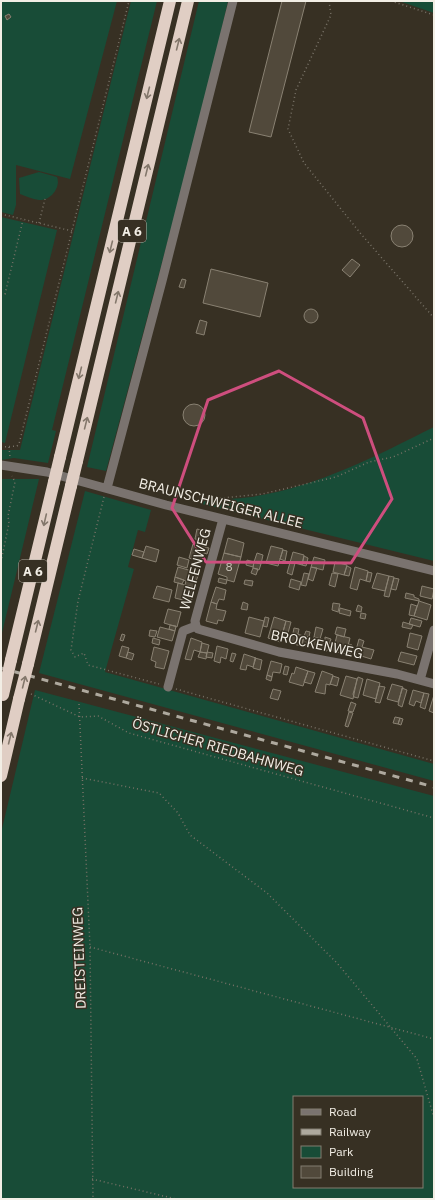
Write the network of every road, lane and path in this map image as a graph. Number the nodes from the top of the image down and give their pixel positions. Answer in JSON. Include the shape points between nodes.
{"nodes":[{"id":1,"x":129,"y":1,"type":"edge"},
{"id":2,"x":170,"y":1,"type":"edge"},
{"id":3,"x":188,"y":1,"type":"edge"},
{"id":4,"x":233,"y":1,"type":"edge"},
{"id":5,"x":329,"y":1,"type":"edge"},
{"id":6,"x":391,"y":1,"type":"edge"},
{"id":7,"x":434,"y":15,"type":"edge"},
{"id":8,"x":45,"y":199,"type":"dead end"},
{"id":9,"x":1,"y":214,"type":"edge"},
{"id":10,"x":23,"y":220,"type":"junction"},
{"id":11,"x":39,"y":224,"type":"junction"},
{"id":12,"x":72,"y":231,"type":"junction"},
{"id":13,"x":1,"y":293,"type":"edge"},
{"id":14,"x":434,"y":318,"type":"edge"},
{"id":15,"x":434,"y":438,"type":"edge"},
{"id":16,"x":9,"y":447,"type":"junction"},
{"id":17,"x":1,"y":448,"type":"edge"},
{"id":18,"x":12,"y":460,"type":"dead end"},
{"id":19,"x":1,"y":465,"type":"edge"},
{"id":20,"x":11,"y":473,"type":"dead end"},
{"id":21,"x":106,"y":491,"type":"junction"},
{"id":22,"x":185,"y":502,"type":"dead end"},
{"id":23,"x":223,"y":519,"type":"junction"},
{"id":24,"x":1,"y":562,"type":"edge"},
{"id":25,"x":434,"y":571,"type":"edge"},
{"id":26,"x":196,"y":626,"type":"junction"},
{"id":27,"x":434,"y":630,"type":"edge"},
{"id":28,"x":420,"y":680,"type":"junction"},
{"id":29,"x":434,"y":684,"type":"edge"},
{"id":30,"x":168,"y":687,"type":"junction"},
{"id":31,"x":24,"y":696,"type":"junction"},
{"id":32,"x":2,"y":698,"type":"edge"},
{"id":33,"x":79,"y":704,"type":"dead end"},
{"id":34,"x":80,"y":717,"type":"junction"},
{"id":35,"x":434,"y":761,"type":"edge"},
{"id":36,"x":1,"y":776,"type":"edge"},
{"id":37,"x":82,"y":778,"type":"junction"},
{"id":38,"x":434,"y":818,"type":"edge"},
{"id":39,"x":90,"y":948,"type":"junction"},
{"id":40,"x":390,"y":1028,"type":"junction"},
{"id":41,"x":434,"y":1039,"type":"edge"},
{"id":42,"x":434,"y":1118,"type":"edge"},
{"id":43,"x":92,"y":1179,"type":"junction"},
{"id":44,"x":93,"y":1199,"type":"edge"},
{"id":45,"x":176,"y":1199,"type":"edge"}],
"edges":[{"from":1,"to":12,"type":"path"},
{"from":2,"to":32,"type":"highway","number":"A 6","one_way":true,"bridge":true},
{"from":31,"to":3,"type":"highway","number":"A 6","one_way":true,"bridge":true,"via":[[28,664]]},
{"from":4,"to":21,"type":"street"},
{"from":5,"to":14,"type":"path","via":[[331,15],[296,90],[288,129],[304,163]]},
{"from":6,"to":7,"type":"path"},
{"from":8,"to":11,"type":"path"},
{"from":9,"to":10,"type":"path"},
{"from":10,"to":11,"type":"path"},
{"from":10,"to":13,"type":"path","via":[[5,294]]},
{"from":11,"to":12,"type":"path"},
{"from":12,"to":16,"type":"path","via":[[20,444]]},
{"from":15,"to":22,"type":"path","via":[[393,458],[369,462],[336,476],[262,494]]},
{"from":16,"to":17,"type":"path"},
{"from":16,"to":18,"type":"path"},
{"from":19,"to":21,"type":"street","name":"BRAUNSCHWEIGER ALLEE","via":[[36,469]]},
{"from":20,"to":24,"type":"path","via":[[15,482],[8,516],[10,523]]},
{"from":21,"to":23,"type":"street","name":"BRAUNSCHWEIGER ALLEE"},
{"from":21,"to":30,"type":"path","via":[[78,601],[71,650],[75,657],[84,653],[88,665]]},
{"from":23,"to":25,"type":"street","name":"BRAUNSCHWEIGER ALLEE"},
{"from":23,"to":26,"type":"street","name":"WELFENWEG","via":[[195,621]]},
{"from":26,"to":28,"type":"street","name":"BROCKENWEG","via":[[198,629],[279,652]]},
{"from":26,"to":30,"type":"street","name":"WELFENWEG","via":[[183,631]]},
{"from":27,"to":28,"type":"street"},
{"from":28,"to":29,"type":"street","name":"BROCKENWEG"},
{"from":30,"to":35,"type":"path"},
{"from":31,"to":34,"type":"path","name":"ÖSTLICHER RIEDBAHNWEG"},
{"from":36,"to":31,"type":"highway","number":"A 6","one_way":true},
{"from":33,"to":34,"type":"path","name":"DREISTEINWEG"},
{"from":34,"to":37,"type":"path","name":"DREISTEINWEG"},
{"from":34,"to":38,"type":"path","name":"ÖSTLICHER RIEDBAHNWEG","via":[[98,716],[129,733]]},
{"from":37,"to":39,"type":"path","name":"DREISTEINWEG"},
{"from":37,"to":40,"type":"path","via":[[159,793],[178,813],[190,835],[267,893],[337,962]]},
{"from":39,"to":40,"type":"path"},
{"from":39,"to":43,"type":"path","name":"DREISTEINWEG"},
{"from":40,"to":41,"type":"path"},
{"from":40,"to":42,"type":"path","via":[[417,1059]]},
{"from":43,"to":44,"type":"path","name":"DREISTEINWEG"},
{"from":43,"to":45,"type":"path"}]}
